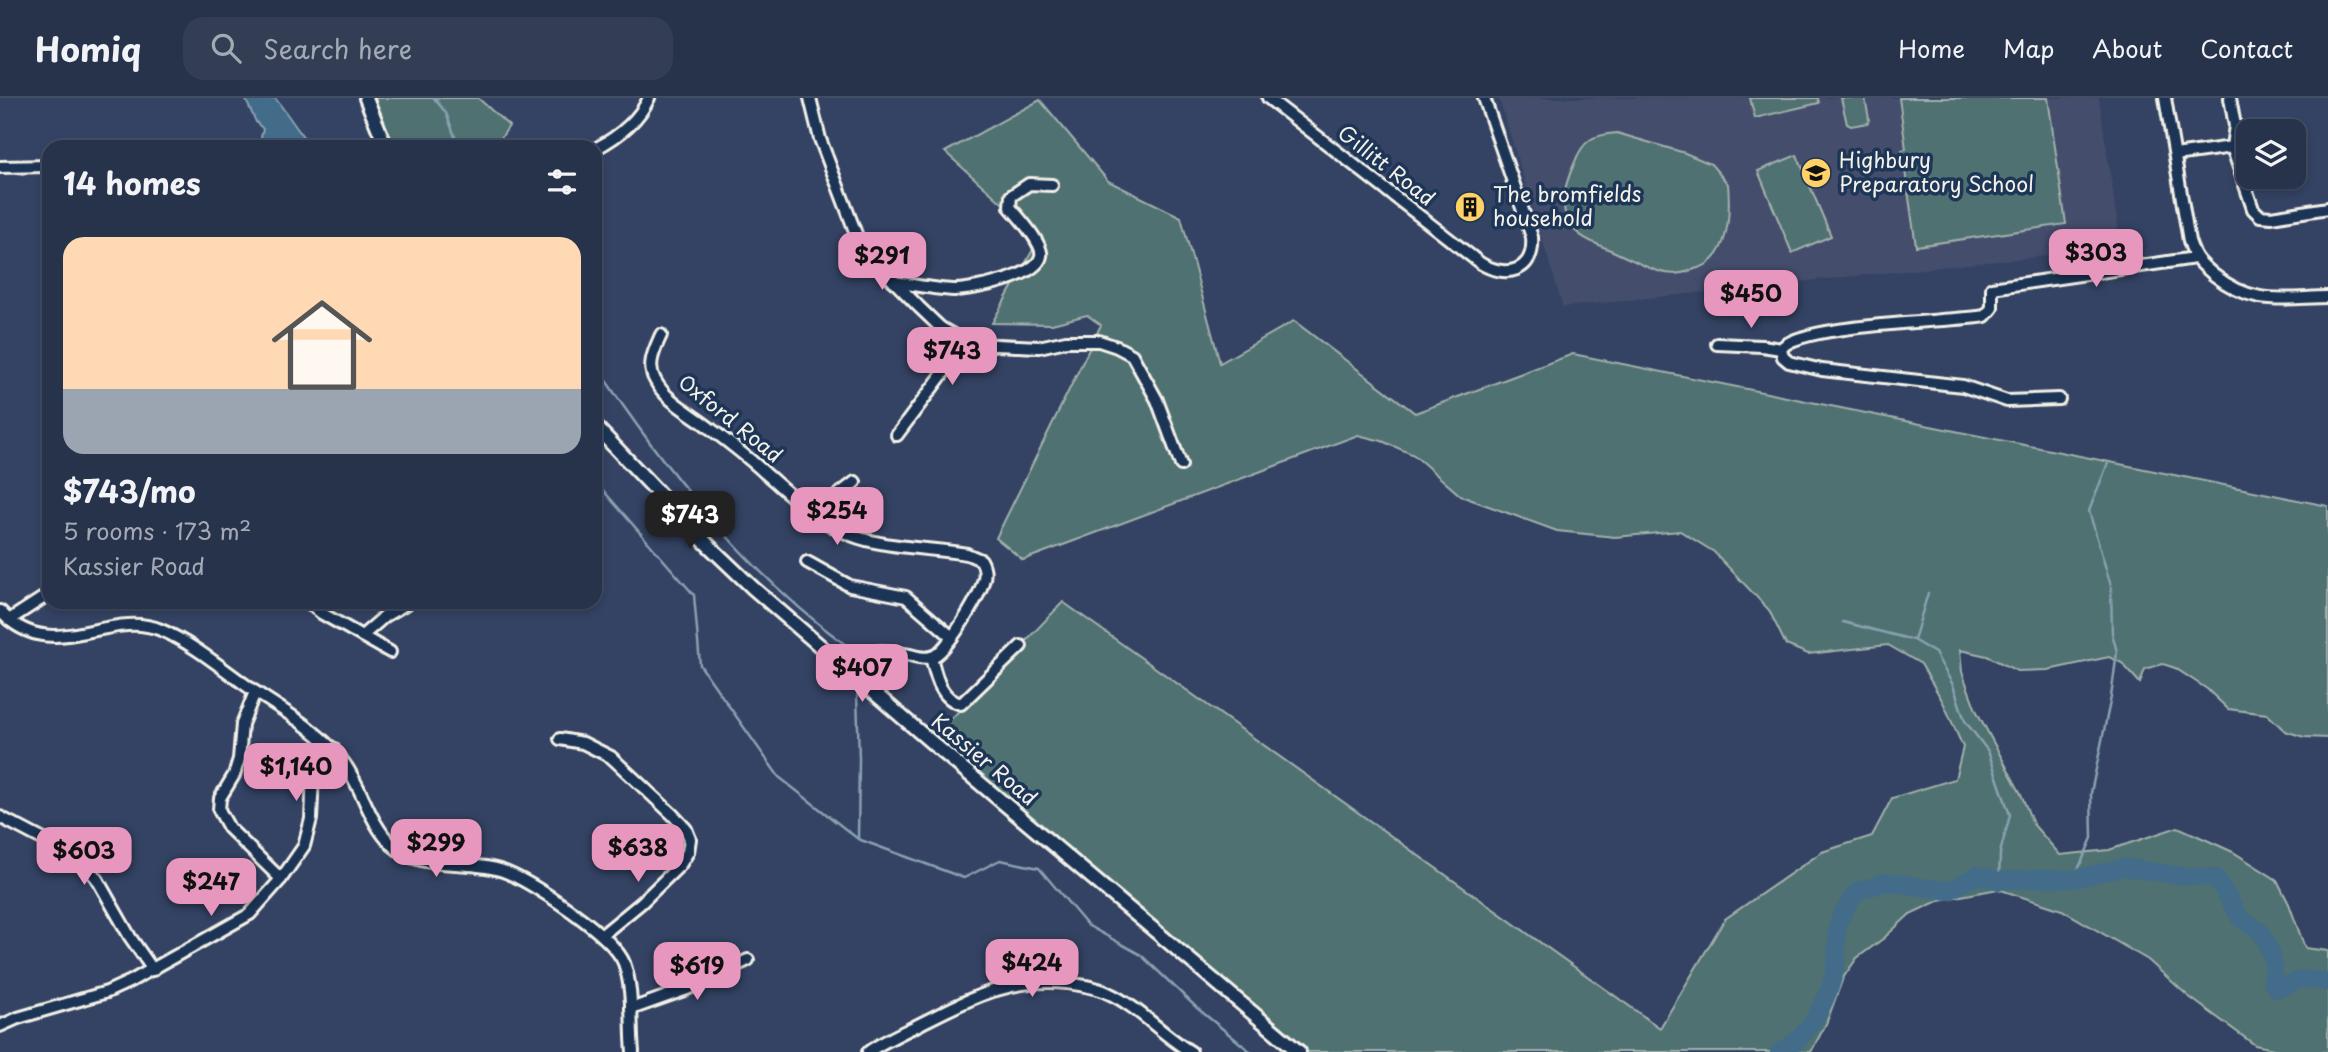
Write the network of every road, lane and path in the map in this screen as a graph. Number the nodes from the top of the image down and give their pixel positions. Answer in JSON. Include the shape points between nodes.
{"nodes":[{"id":1,"x":366,"y":98,"type":"edge"},
{"id":2,"x":649,"y":98,"type":"edge"},
{"id":3,"x":810,"y":98,"type":"edge"},
{"id":4,"x":1268,"y":98,"type":"edge"},
{"id":5,"x":1485,"y":98,"type":"edge"},
{"id":6,"x":2165,"y":98,"type":"edge"},
{"id":7,"x":2230,"y":98,"type":"edge"},
{"id":8,"x":383,"y":140,"type":"edge"},
{"id":9,"x":602,"y":145,"type":"edge"},
{"id":10,"x":2232,"y":147,"type":"junction"},
{"id":11,"x":2175,"y":155,"type":"junction"},
{"id":12,"x":42,"y":166,"type":"edge"},
{"id":13,"x":0,"y":167,"type":"edge"},
{"id":14,"x":1052,"y":185,"type":"dead end"},
{"id":15,"x":2328,"y":208,"type":"edge"},
{"id":16,"x":2195,"y":258,"type":"junction"},
{"id":17,"x":894,"y":282,"type":"junction"},
{"id":18,"x":2328,"y":297,"type":"edge"},
{"id":19,"x":941,"y":328,"type":"junction"},
{"id":20,"x":661,"y":335,"type":"dead end"},
{"id":21,"x":1717,"y":344,"type":"dead end"},
{"id":22,"x":1781,"y":349,"type":"junction"},
{"id":23,"x":2059,"y":399,"type":"dead end"},
{"id":24,"x":602,"y":433,"type":"edge"},
{"id":25,"x":897,"y":435,"type":"dead end"},
{"id":26,"x":1181,"y":465,"type":"dead end"},
{"id":27,"x":855,"y":482,"type":"dead end"},
{"id":28,"x":819,"y":518,"type":"junction"},
{"id":29,"x":807,"y":562,"type":"dead end"},
{"id":30,"x":42,"y":599,"type":"edge"},
{"id":31,"x":316,"y":609,"type":"edge"},
{"id":32,"x":398,"y":609,"type":"edge"},
{"id":33,"x":0,"y":611,"type":"edge"},
{"id":34,"x":9,"y":620,"type":"junction"},
{"id":35,"x":362,"y":636,"type":"junction"},
{"id":36,"x":951,"y":637,"type":"junction"},
{"id":37,"x":1021,"y":646,"type":"dead end"},
{"id":38,"x":390,"y":652,"type":"dead end"},
{"id":39,"x":931,"y":657,"type":"junction"},
{"id":40,"x":845,"y":668,"type":"junction"},
{"id":41,"x":256,"y":692,"type":"junction"},
{"id":42,"x":560,"y":739,"type":"dead end"},
{"id":43,"x":333,"y":748,"type":"junction"},
{"id":44,"x":0,"y":817,"type":"edge"},
{"id":45,"x":281,"y":878,"type":"junction"},
{"id":46,"x":603,"y":935,"type":"junction"},
{"id":47,"x":748,"y":960,"type":"dead end"},
{"id":48,"x":153,"y":970,"type":"junction"},
{"id":49,"x":631,"y":1009,"type":"junction"},
{"id":50,"x":2,"y":1023,"type":"edge"},
{"id":51,"x":633,"y":1052,"type":"edge"},
{"id":52,"x":867,"y":1052,"type":"edge"},
{"id":53,"x":1191,"y":1052,"type":"edge"},
{"id":54,"x":1299,"y":1052,"type":"edge"}],
"edges":[{"from":1,"to":8,"type":"main road"},
{"from":2,"to":9,"type":"street","via":[[635,121]]},
{"from":3,"to":17,"type":"street","via":[[820,139],[858,239]]},
{"from":4,"to":5,"type":"street","name":"Gillitt Road","via":[[1480,263],[1503,273],[1531,257],[1532,237]]},
{"from":6,"to":11,"type":"street"},
{"from":7,"to":10,"type":"street","via":[[2235,126]]},
{"from":10,"to":11,"type":"street"},
{"from":10,"to":15,"type":"street","via":[[2253,209],[2260,216]]},
{"from":11,"to":16,"type":"street"},
{"from":12,"to":13,"type":"street"},
{"from":14,"to":17,"type":"street","via":[[1030,184],[1011,196],[1010,207],[1040,247],[1042,256],[1035,268],[966,289]]},
{"from":16,"to":18,"type":"street","via":[[2248,296]]},
{"from":16,"to":22,"type":"street","via":[[1992,288],[1992,308],[1984,316],[1835,331],[1791,341]]},
{"from":17,"to":19,"type":"street"},
{"from":19,"to":25,"type":"street","via":[[950,355],[947,368]]},
{"from":19,"to":26,"type":"street","via":[[964,341],[1039,347],[1098,341],[1132,355],[1157,400]]},
{"from":20,"to":28,"type":"street","name":"Oxford Road","via":[[651,364],[659,387]]},
{"from":21,"to":22,"type":"street"},
{"from":22,"to":23,"type":"street","via":[[1789,362],[1822,370],[1963,386],[2007,401]]},
{"from":24,"to":40,"type":"main road","name":"Kassier Road","via":[[753,588]]},
{"from":27,"to":28,"type":"street"},
{"from":28,"to":36,"type":"street","name":"Oxford Road","via":[[864,540],[978,558],[984,566],[983,583]]},
{"from":29,"to":36,"type":"street","via":[[850,586],[906,597]]},
{"from":30,"to":34,"type":"street"},
{"from":31,"to":35,"type":"street"},
{"from":32,"to":35,"type":"street"},
{"from":33,"to":34,"type":"street"},
{"from":34,"to":41,"type":"street","via":[[24,629],[60,636],[132,625],[155,628]]},
{"from":35,"to":38,"type":"street"},
{"from":36,"to":39,"type":"street","name":"Oxford Road"},
{"from":37,"to":39,"type":"street","via":[[961,704],[943,691]]},
{"from":39,"to":40,"type":"street","via":[[880,650]]},
{"from":40,"to":54,"type":"main road","name":"Kassier Road"},
{"from":41,"to":43,"type":"street"},
{"from":41,"to":45,"type":"street","via":[[242,724],[234,775],[220,798],[219,810],[229,828]]},
{"from":42,"to":46,"type":"street","via":[[583,743],[611,757],[672,814],[690,839],[680,865]]},
{"from":43,"to":45,"type":"street","via":[[313,774],[306,841]]},
{"from":43,"to":46,"type":"street","via":[[377,826],[401,853],[510,874]]},
{"from":44,"to":48,"type":"street","via":[[82,860]]},
{"from":45,"to":48,"type":"street","via":[[250,914]]},
{"from":46,"to":49,"type":"street","via":[[625,965]]},
{"from":47,"to":49,"type":"street"},
{"from":48,"to":50,"type":"street","via":[[107,992]]},
{"from":49,"to":51,"type":"street"},
{"from":52,"to":53,"type":"street","via":[[978,995],[1009,985],[1058,982],[1110,993]]}]}
